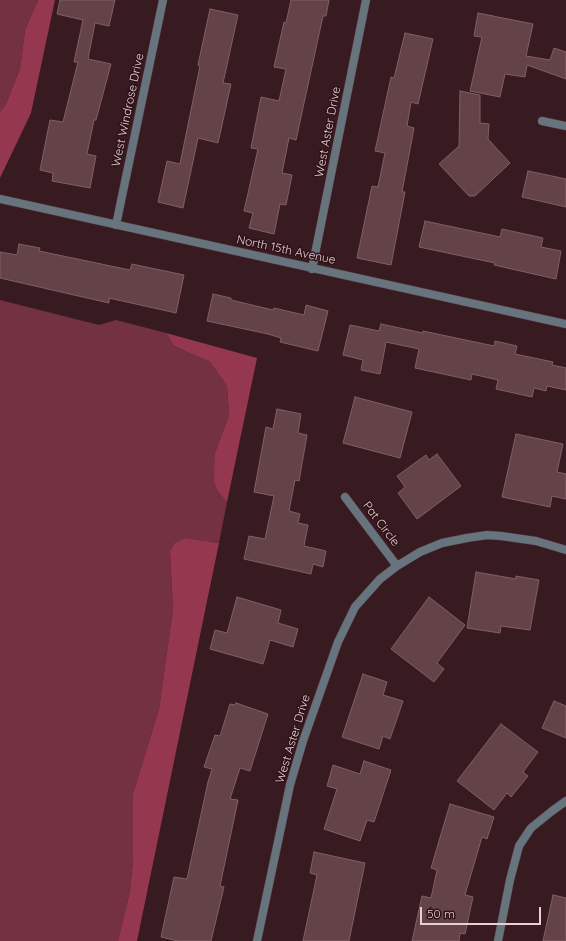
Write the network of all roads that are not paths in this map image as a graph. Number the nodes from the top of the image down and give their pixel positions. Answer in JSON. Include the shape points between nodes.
{"nodes":[{"id":1,"x":163,"y":0,"type":"edge"},
{"id":2,"x":366,"y":0,"type":"edge"},
{"id":3,"x":542,"y":121,"type":"dead end"},
{"id":4,"x":566,"y":126,"type":"edge"},
{"id":5,"x":0,"y":199,"type":"edge"},
{"id":6,"x":116,"y":225,"type":"junction"},
{"id":7,"x":312,"y":269,"type":"junction"},
{"id":8,"x":566,"y":324,"type":"edge"},
{"id":9,"x":345,"y":497,"type":"dead end"},
{"id":10,"x":566,"y":550,"type":"edge"},
{"id":11,"x":397,"y":566,"type":"junction"},
{"id":12,"x":566,"y":801,"type":"edge"},
{"id":13,"x":257,"y":941,"type":"edge"},
{"id":14,"x":498,"y":941,"type":"edge"}],
"edges":[{"from":1,"to":6,"type":"street","name":"West Windrose Drive"},
{"from":2,"to":7,"type":"street","name":"West Aster Drive"},
{"from":3,"to":4,"type":"street"},
{"from":5,"to":6,"type":"street","name":"North 15th Avenue"},
{"from":6,"to":7,"type":"street","name":"North 15th Avenue"},
{"from":7,"to":8,"type":"street","name":"North 15th Avenue"},
{"from":9,"to":11,"type":"street","name":"Pat Circle"},
{"from":10,"to":11,"type":"street","name":"West Aster Drive","via":[[516,537],[487,535],[442,544],[420,552]]},
{"from":11,"to":13,"type":"street","name":"West Aster Drive","via":[[380,579],[355,607],[338,642],[290,785]]},
{"from":12,"to":14,"type":"street","via":[[531,828],[519,846]]}]}
